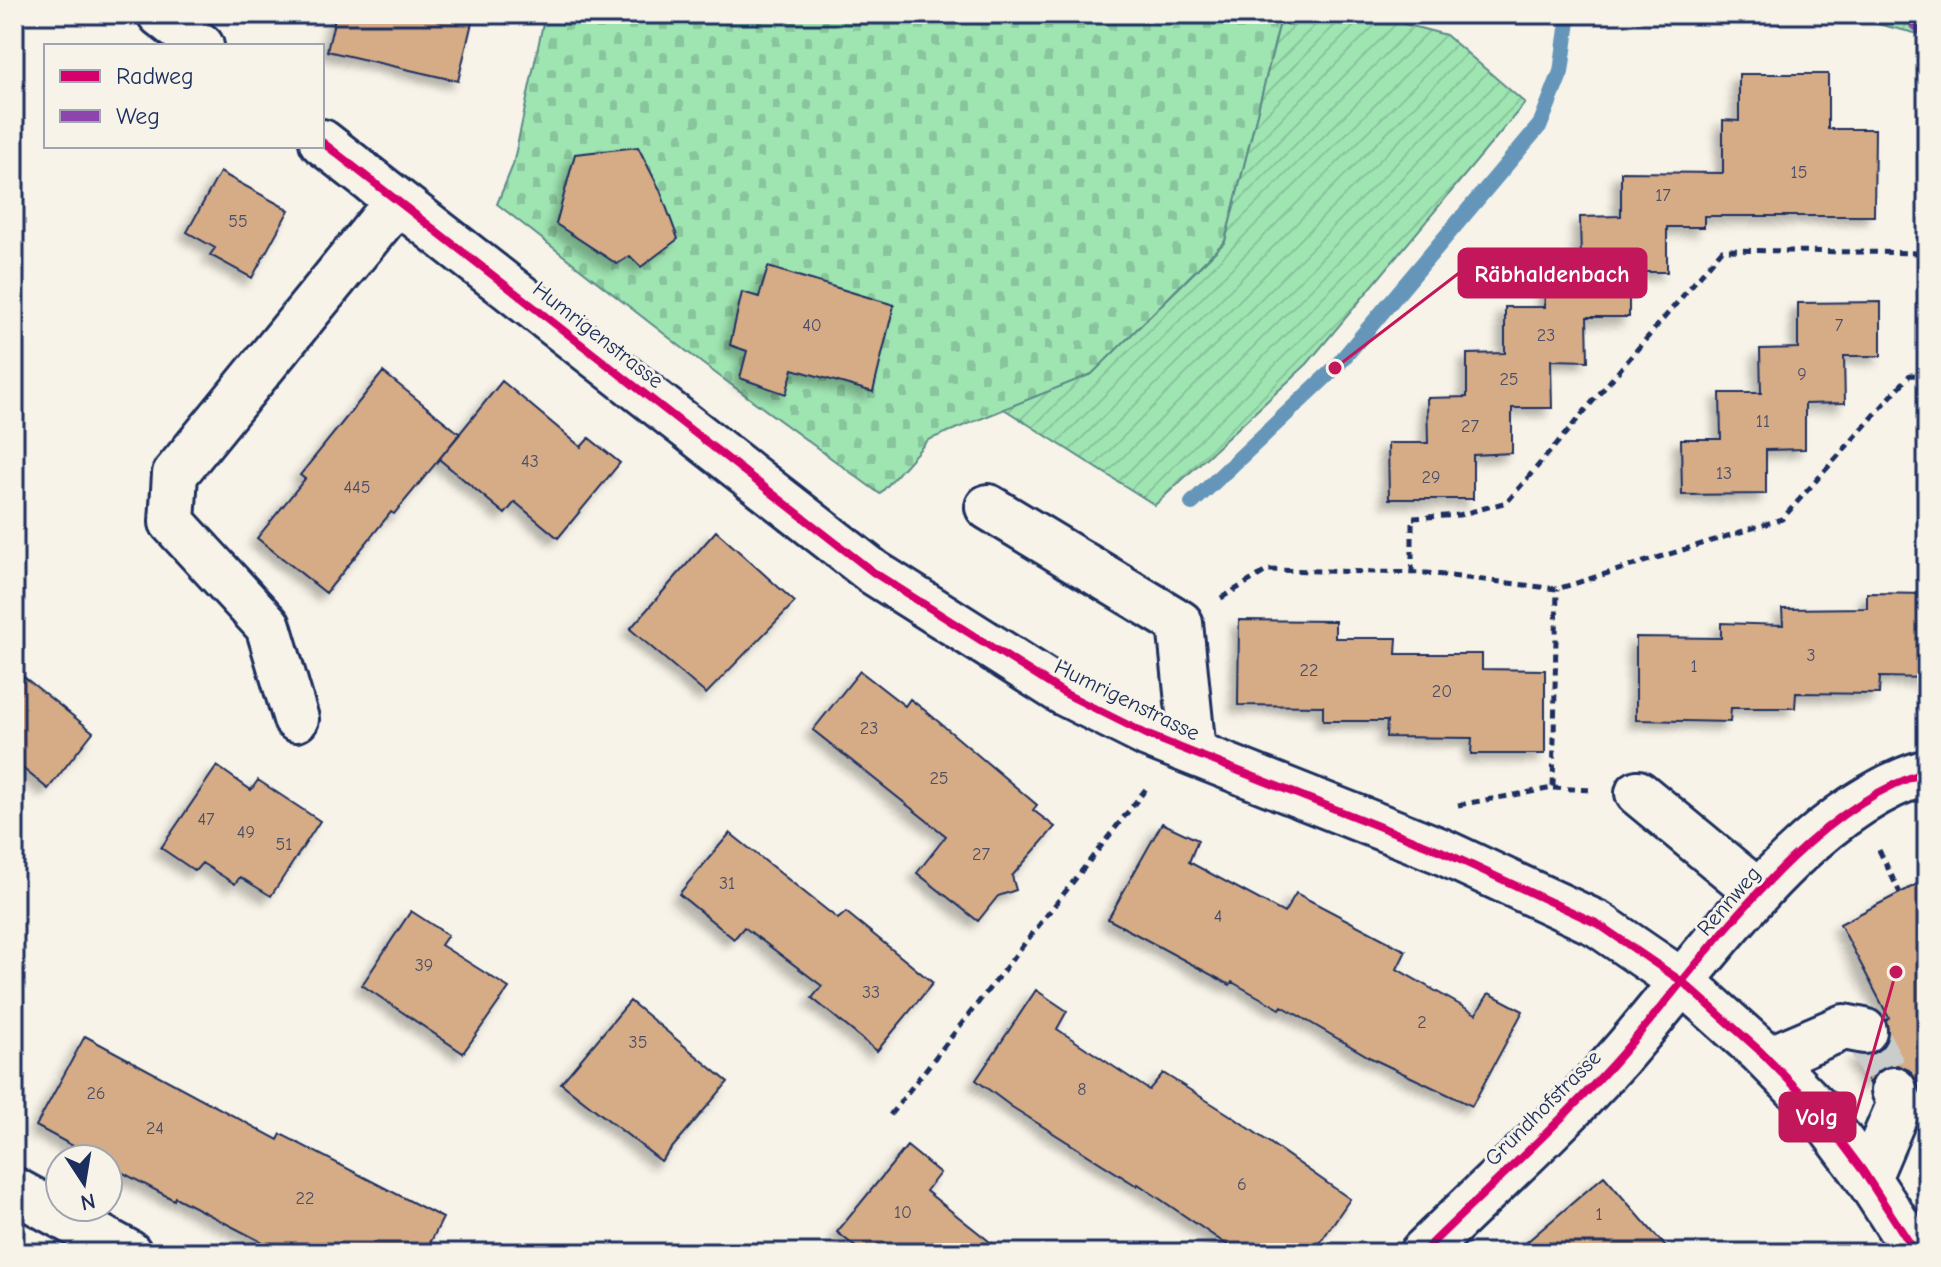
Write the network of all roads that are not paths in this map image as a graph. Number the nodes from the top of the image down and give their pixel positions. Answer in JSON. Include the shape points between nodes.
{"nodes":[{"id":1,"x":160,"y":14,"type":"edge"},
{"id":2,"x":198,"y":44,"type":"edge"},
{"id":3,"x":324,"y":144,"type":"edge"},
{"id":4,"x":397,"y":202,"type":"junction"},
{"id":5,"x":988,"y":507,"type":"dead end"},
{"id":6,"x":296,"y":719,"type":"dead end"},
{"id":7,"x":1193,"y":752,"type":"junction"},
{"id":8,"x":1927,"y":772,"type":"edge"},
{"id":9,"x":1638,"y":793,"type":"dead end"},
{"id":10,"x":1758,"y":892,"type":"junction"},
{"id":11,"x":1684,"y":983,"type":"junction"},
{"id":12,"x":1864,"y":1031,"type":"dead end"},
{"id":13,"x":1769,"y":1059,"type":"junction"},
{"id":14,"x":1894,"y":1090,"type":"tunnel mouth"},
{"id":15,"x":1868,"y":1178,"type":"junction"},
{"id":16,"x":14,"y":1190,"type":"edge"},
{"id":17,"x":129,"y":1253,"type":"edge"},
{"id":18,"x":1422,"y":1253,"type":"edge"},
{"id":19,"x":1916,"y":1253,"type":"edge"}],
"edges":[{"from":1,"to":2,"type":"street"},
{"from":3,"to":4,"type":"street","name":"Humrigenstrasse"},
{"from":4,"to":6,"type":"street","via":[[175,474],[172,522],[268,626]]},
{"from":4,"to":7,"type":"street","name":"Humrigenstrasse","via":[[873,572],[1064,693]]},
{"from":5,"to":7,"type":"street","via":[[1180,623]]},
{"from":7,"to":11,"type":"street","name":"Humrigenstrasse","via":[[1441,851],[1598,924]]},
{"from":8,"to":10,"type":"street","name":"Rennweg","via":[[1902,779],[1845,814]]},
{"from":9,"to":10,"type":"street"},
{"from":10,"to":11,"type":"street","name":"Rennweg"},
{"from":11,"to":13,"type":"street","name":"Humrigenstrasse"},
{"from":11,"to":18,"type":"street","name":"Grundhofstrasse","via":[[1610,1067]]},
{"from":12,"to":13,"type":"street","via":[[1844,1027]]},
{"from":13,"to":15,"type":"street","name":"Humrigenstrasse","via":[[1815,1107]]},
{"from":14,"to":15,"type":"street","via":[[1900,1103]]},
{"from":15,"to":19,"type":"street","name":"Humrigenstrasse"},
{"from":16,"to":17,"type":"street"}]}
